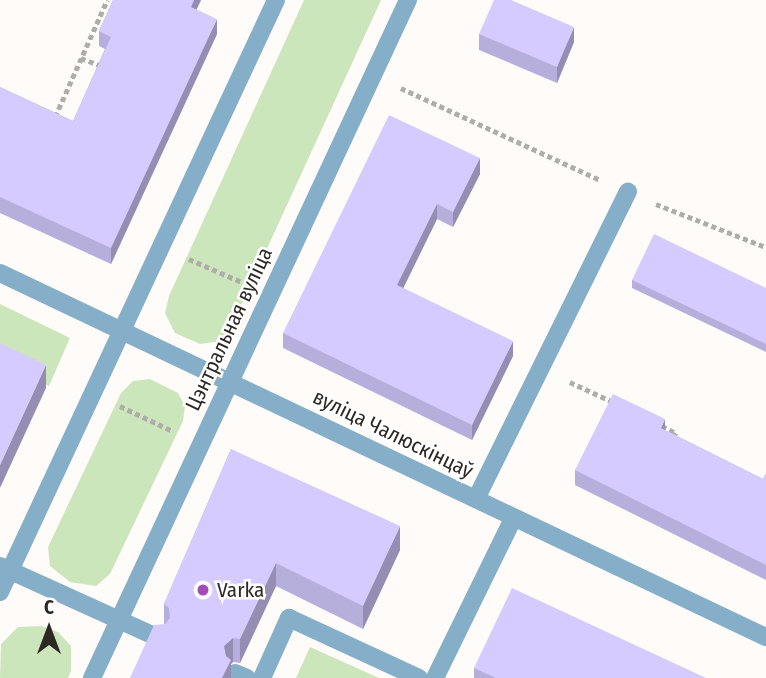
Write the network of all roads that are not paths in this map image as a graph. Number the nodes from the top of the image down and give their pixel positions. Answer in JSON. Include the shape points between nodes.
{"nodes":[{"id":1,"x":276,"y":0,"type":"edge"},
{"id":2,"x":408,"y":0,"type":"edge"},
{"id":3,"x":628,"y":192,"type":"road end"},
{"id":4,"x":0,"y":273,"type":"edge"},
{"id":5,"x":122,"y":330,"type":"junction"},
{"id":6,"x":230,"y":382,"type":"junction"},
{"id":7,"x":476,"y":499,"type":"junction"},
{"id":8,"x":514,"y":517,"type":"junction"},
{"id":9,"x":5,"y":568,"type":"edge"},
{"id":10,"x":0,"y":592,"type":"edge"},
{"id":11,"x":119,"y":620,"type":"junction"},
{"id":12,"x":766,"y":637,"type":"edge"},
{"id":13,"x":159,"y":638,"type":"edge"},
{"id":14,"x":92,"y":678,"type":"edge"},
{"id":15,"x":262,"y":678,"type":"edge"},
{"id":16,"x":419,"y":678,"type":"edge"},
{"id":17,"x":435,"y":678,"type":"edge"}],
"edges":[{"from":1,"to":5,"type":"street"},
{"from":2,"to":6,"type":"street","name":"Цэнтральная вуліца"},
{"from":3,"to":7,"type":"street"},
{"from":4,"to":5,"type":"street","name":"вуліца Чалюскінцаў"},
{"from":5,"to":6,"type":"street","name":"вуліца Чалюскінцаў"},
{"from":5,"to":9,"type":"street"},
{"from":6,"to":7,"type":"street","name":"вуліца Чалюскінцаў"},
{"from":6,"to":11,"type":"street","name":"Цэнтральная вуліца"},
{"from":7,"to":8,"type":"street","name":"вуліца Чалюскінцаў"},
{"from":8,"to":12,"type":"street","name":"вуліца Чалюскінцаў"},
{"from":8,"to":17,"type":"street"},
{"from":9,"to":10,"type":"street"},
{"from":9,"to":11,"type":"street"},
{"from":11,"to":13,"type":"street"},
{"from":11,"to":14,"type":"street","name":"Цэнтральная вуліца"},
{"from":15,"to":16,"type":"street","via":[[289,618]]}]}
